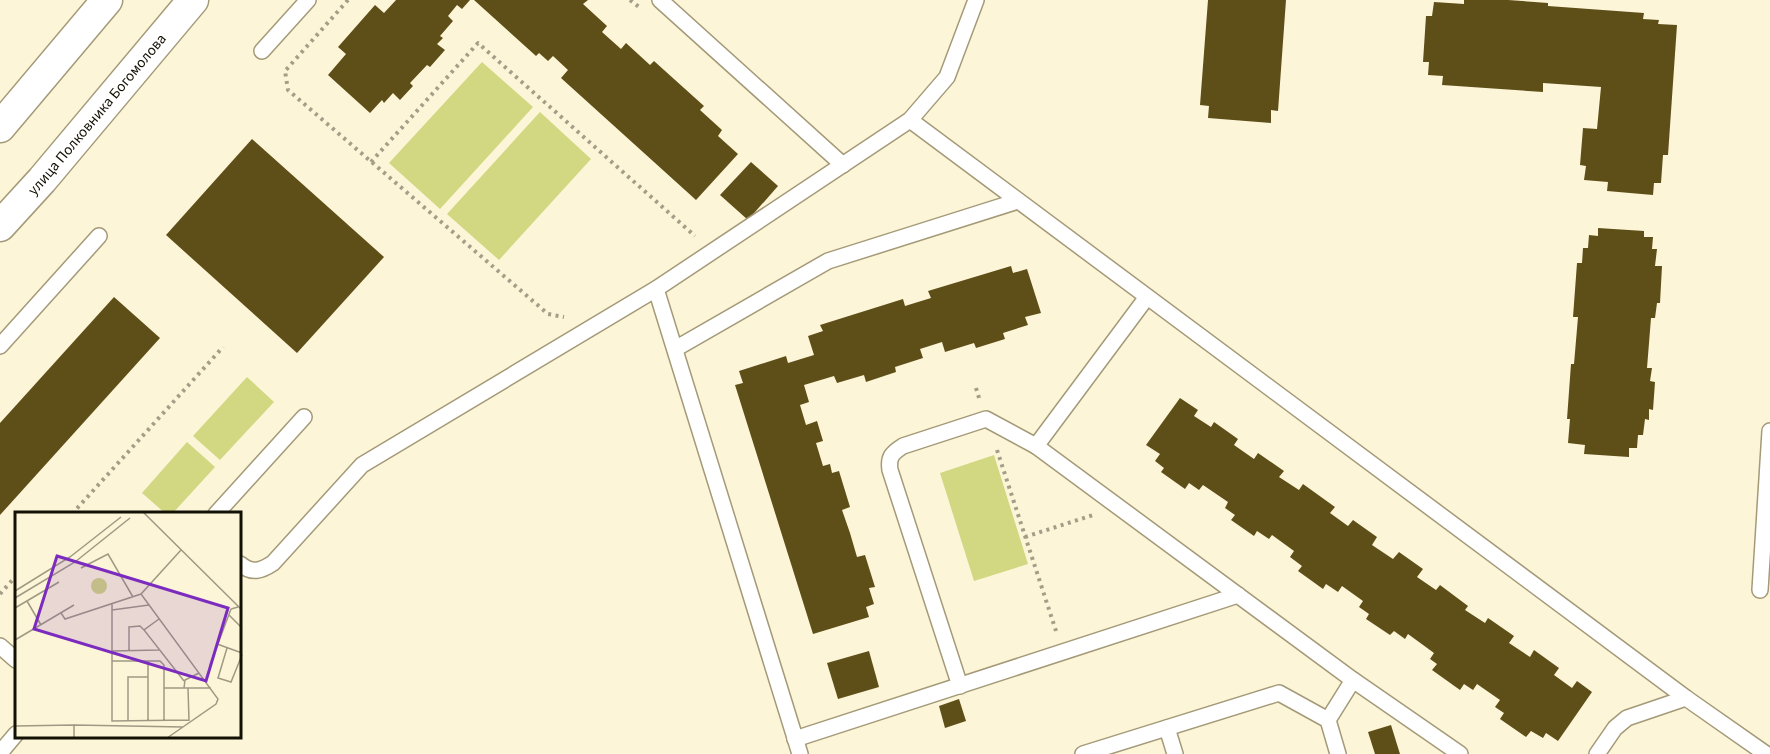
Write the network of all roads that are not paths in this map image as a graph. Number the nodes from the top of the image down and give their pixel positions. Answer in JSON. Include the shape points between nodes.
{"nodes":[{"id":1,"x":106,"y":0,"type":"edge"},
{"id":2,"x":193,"y":0,"type":"edge"},
{"id":3,"x":308,"y":0,"type":"edge"},
{"id":4,"x":660,"y":0,"type":"edge"},
{"id":5,"x":976,"y":0,"type":"edge"},
{"id":6,"x":262,"y":51,"type":"dead end"},
{"id":7,"x":910,"y":120,"type":"junction"},
{"id":8,"x":0,"y":127,"type":"edge"},
{"id":9,"x":843,"y":165,"type":"junction"},
{"id":10,"x":1018,"y":201,"type":"junction"},
{"id":11,"x":0,"y":226,"type":"edge"},
{"id":12,"x":99,"y":236,"type":"dead end"},
{"id":13,"x":656,"y":289,"type":"junction"},
{"id":14,"x":1147,"y":297,"type":"junction"},
{"id":15,"x":0,"y":346,"type":"edge"},
{"id":16,"x":675,"y":349,"type":"junction"},
{"id":17,"x":304,"y":417,"type":"dead end"},
{"id":18,"x":1770,"y":431,"type":"edge"},
{"id":19,"x":1036,"y":446,"type":"junction"},
{"id":20,"x":218,"y":512,"type":"edge"},
{"id":21,"x":242,"y":565,"type":"edge"},
{"id":22,"x":1760,"y":590,"type":"dead end"},
{"id":23,"x":1238,"y":595,"type":"junction"},
{"id":24,"x":0,"y":646,"type":"edge"},
{"id":25,"x":15,"y":659,"type":"edge"},
{"id":26,"x":1353,"y":680,"type":"junction"},
{"id":27,"x":960,"y":686,"type":"junction"},
{"id":28,"x":1686,"y":698,"type":"junction"},
{"id":29,"x":1328,"y":720,"type":"junction"},
{"id":30,"x":1167,"y":728,"type":"junction"},
{"id":31,"x":15,"y":736,"type":"edge"},
{"id":32,"x":797,"y":747,"type":"edge"},
{"id":33,"x":0,"y":753,"type":"edge"},
{"id":34,"x":1083,"y":754,"type":"edge"},
{"id":35,"x":1175,"y":754,"type":"edge"},
{"id":36,"x":1338,"y":754,"type":"edge"},
{"id":37,"x":1460,"y":754,"type":"edge"},
{"id":38,"x":1597,"y":754,"type":"edge"},
{"id":39,"x":1767,"y":754,"type":"edge"}],
"edges":[{"from":1,"to":8,"type":"street"},
{"from":2,"to":11,"type":"street","name":"улица Полковника Богомолова"},
{"from":3,"to":6,"type":"lane"},
{"from":4,"to":9,"type":"lane"},
{"from":5,"to":7,"type":"lane","via":[[947,77]]},
{"from":7,"to":9,"type":"lane"},
{"from":7,"to":10,"type":"lane"},
{"from":9,"to":13,"type":"lane"},
{"from":10,"to":14,"type":"lane"},
{"from":10,"to":16,"type":"lane","via":[[828,261]]},
{"from":12,"to":15,"type":"lane"},
{"from":13,"to":16,"type":"lane"},
{"from":13,"to":21,"type":"lane","via":[[362,465],[273,563],[252,571]]},
{"from":14,"to":19,"type":"lane"},
{"from":14,"to":28,"type":"lane"},
{"from":16,"to":32,"type":"lane"},
{"from":17,"to":20,"type":"lane"},
{"from":18,"to":22,"type":"lane"},
{"from":19,"to":23,"type":"lane"},
{"from":19,"to":27,"type":"lane","via":[[986,419],[903,446],[892,453],[889,461]]},
{"from":23,"to":26,"type":"lane"},
{"from":23,"to":27,"type":"lane"},
{"from":24,"to":25,"type":"lane"},
{"from":26,"to":29,"type":"lane"},
{"from":26,"to":37,"type":"lane"},
{"from":27,"to":32,"type":"lane"},
{"from":28,"to":38,"type":"lane","via":[[1627,718]]},
{"from":28,"to":39,"type":"lane"},
{"from":29,"to":30,"type":"lane","via":[[1279,693]]},
{"from":29,"to":36,"type":"lane"},
{"from":30,"to":34,"type":"lane"},
{"from":30,"to":35,"type":"lane"},
{"from":31,"to":33,"type":"lane"}]}
